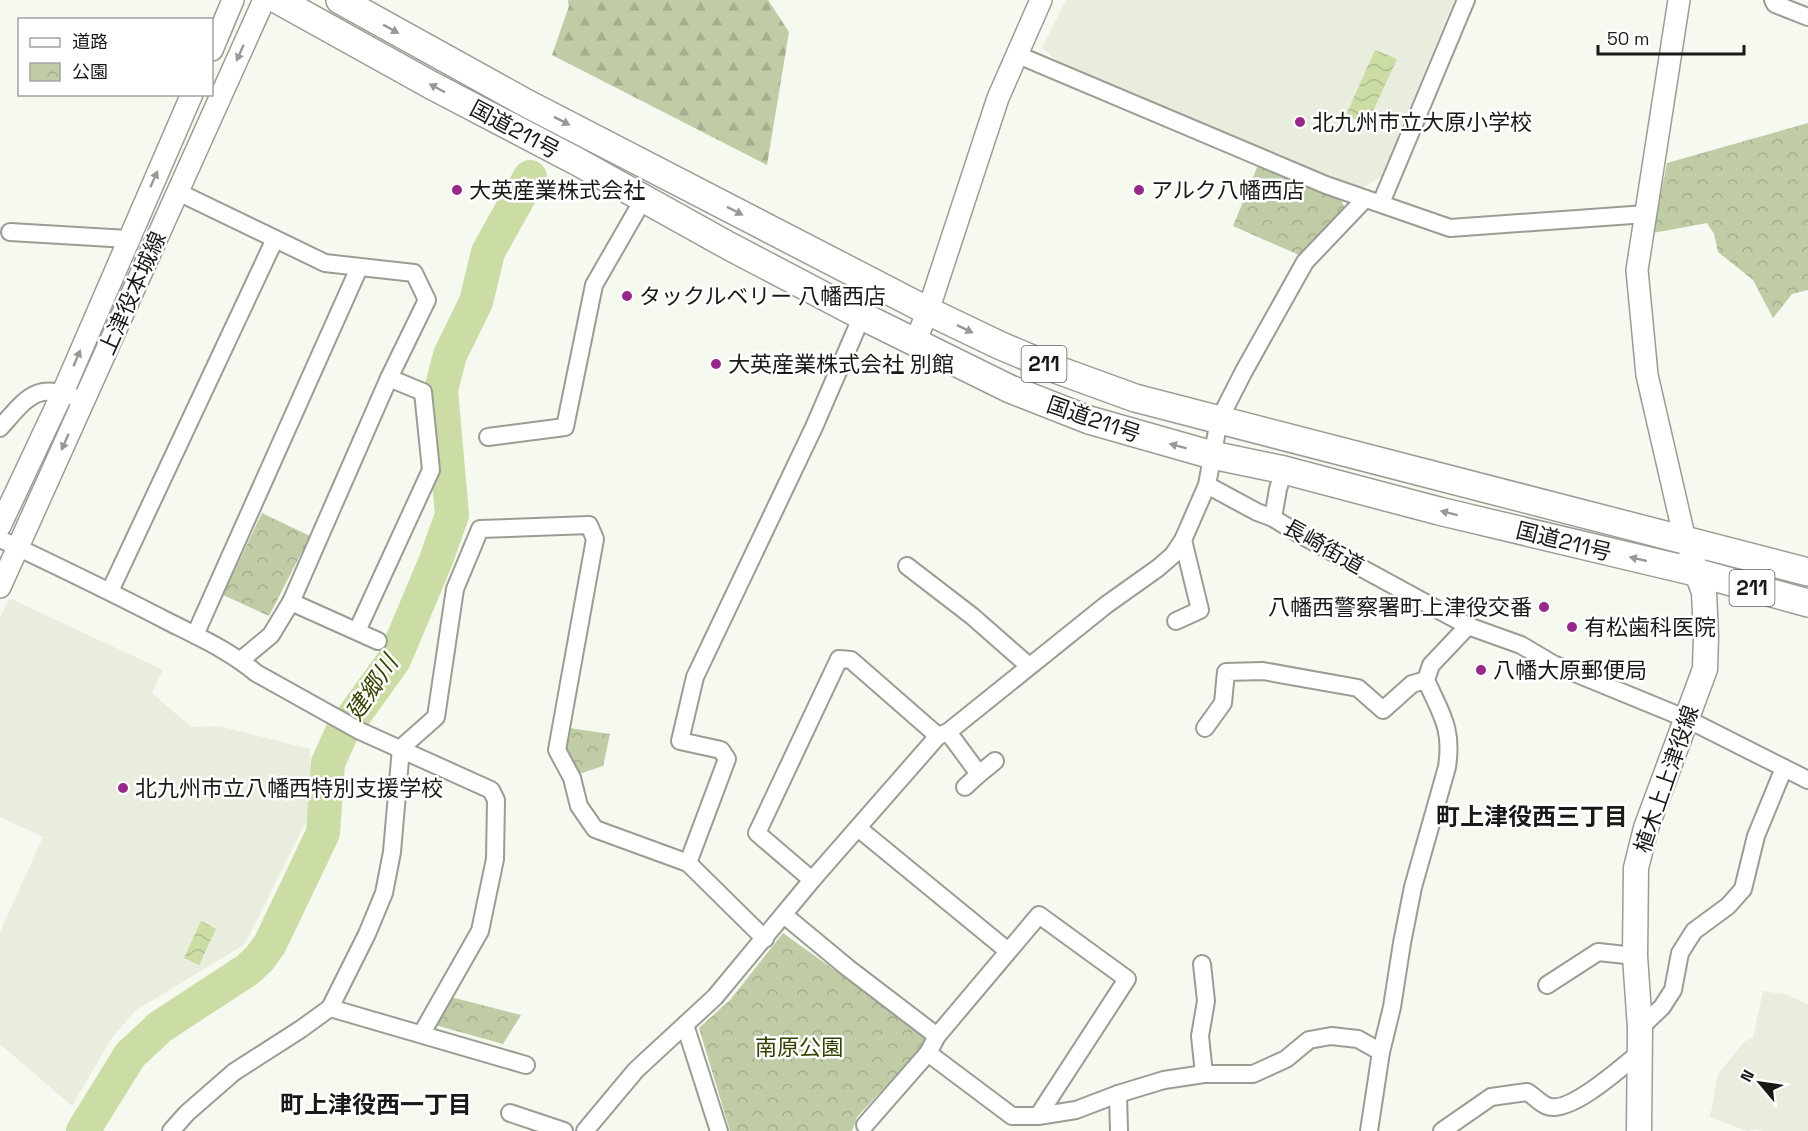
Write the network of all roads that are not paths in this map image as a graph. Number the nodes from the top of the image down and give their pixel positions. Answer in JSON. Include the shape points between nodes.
{"nodes":[{"id":1,"x":233,"y":0,"type":"edge"},
{"id":2,"x":264,"y":0,"type":"edge"},
{"id":3,"x":278,"y":0,"type":"edge"},
{"id":4,"x":340,"y":0,"type":"edge"},
{"id":5,"x":1041,"y":0,"type":"edge"},
{"id":6,"x":1466,"y":0,"type":"edge"},
{"id":7,"x":1679,"y":0,"type":"edge"},
{"id":8,"x":1773,"y":0,"type":"edge"},
{"id":9,"x":1808,"y":18,"type":"edge"},
{"id":10,"x":213,"y":48,"type":"edge"},
{"id":11,"x":1018,"y":56,"type":"junction"},
{"id":12,"x":191,"y":96,"type":"edge"},
{"id":13,"x":178,"y":192,"type":"junction"},
{"id":14,"x":644,"y":198,"type":"junction"},
{"id":15,"x":1373,"y":201,"type":"junction"},
{"id":16,"x":1646,"y":214,"type":"junction"},
{"id":17,"x":10,"y":232,"type":"dead end"},
{"id":18,"x":128,"y":239,"type":"junction"},
{"id":19,"x":275,"y":239,"type":"junction"},
{"id":20,"x":359,"y":268,"type":"junction"},
{"id":21,"x":928,"y":311,"type":"junction"},
{"id":22,"x":862,"y":316,"type":"junction"},
{"id":23,"x":915,"y":342,"type":"junction"},
{"id":24,"x":388,"y":378,"type":"junction"},
{"id":25,"x":63,"y":392,"type":"junction"},
{"id":26,"x":84,"y":401,"type":"junction"},
{"id":27,"x":1219,"y":420,"type":"junction"},
{"id":28,"x":0,"y":428,"type":"edge"},
{"id":29,"x":488,"y":437,"type":"dead end"},
{"id":30,"x":1212,"y":455,"type":"junction"},
{"id":31,"x":1284,"y":470,"type":"junction"},
{"id":32,"x":1207,"y":484,"type":"junction"},
{"id":33,"x":1273,"y":518,"type":"junction"},
{"id":34,"x":0,"y":526,"type":"edge"},
{"id":35,"x":1183,"y":540,"type":"junction"},
{"id":36,"x":1685,"y":540,"type":"junction"},
{"id":37,"x":9,"y":543,"type":"edge"},
{"id":38,"x":907,"y":566,"type":"dead end"},
{"id":39,"x":1695,"y":572,"type":"junction"},
{"id":40,"x":1808,"y":572,"type":"edge"},
{"id":41,"x":0,"y":587,"type":"edge"},
{"id":42,"x":110,"y":591,"type":"junction"},
{"id":43,"x":291,"y":602,"type":"junction"},
{"id":44,"x":1808,"y":603,"type":"edge"},
{"id":45,"x":1176,"y":621,"type":"dead end"},
{"id":46,"x":1468,"y":626,"type":"junction"},
{"id":47,"x":357,"y":631,"type":"junction"},
{"id":48,"x":195,"y":635,"type":"junction"},
{"id":49,"x":378,"y":641,"type":"dead end"},
{"id":50,"x":241,"y":660,"type":"junction"},
{"id":51,"x":1029,"y":666,"type":"junction"},
{"id":52,"x":1426,"y":680,"type":"junction"},
{"id":53,"x":1687,"y":719,"type":"junction"},
{"id":54,"x":1205,"y":728,"type":"dead end"},
{"id":55,"x":943,"y":734,"type":"junction"},
{"id":56,"x":401,"y":748,"type":"junction"},
{"id":57,"x":995,"y":761,"type":"dead end"},
{"id":58,"x":1784,"y":768,"type":"junction"},
{"id":59,"x":979,"y":774,"type":"junction"},
{"id":60,"x":1808,"y":779,"type":"edge"},
{"id":61,"x":965,"y":787,"type":"dead end"},
{"id":62,"x":858,"y":828,"type":"junction"},
{"id":63,"x":687,"y":863,"type":"junction"},
{"id":64,"x":812,"y":880,"type":"junction"},
{"id":65,"x":784,"y":915,"type":"junction"},
{"id":66,"x":765,"y":939,"type":"junction"},
{"id":67,"x":1008,"y":951,"type":"junction"},
{"id":68,"x":1635,"y":956,"type":"junction"},
{"id":69,"x":1202,"y":964,"type":"dead end"},
{"id":70,"x":1547,"y":985,"type":"dead end"},
{"id":71,"x":330,"y":1008,"type":"junction"},
{"id":72,"x":685,"y":1026,"type":"junction"},
{"id":73,"x":1640,"y":1028,"type":"junction"},
{"id":74,"x":422,"y":1034,"type":"junction"},
{"id":75,"x":937,"y":1036,"type":"junction"},
{"id":76,"x":1381,"y":1052,"type":"junction"},
{"id":77,"x":928,"y":1053,"type":"junction"},
{"id":78,"x":1639,"y":1053,"type":"junction"},
{"id":79,"x":526,"y":1065,"type":"dead end"},
{"id":80,"x":1204,"y":1074,"type":"junction"},
{"id":81,"x":1118,"y":1094,"type":"junction"},
{"id":82,"x":510,"y":1113,"type":"dead end"},
{"id":83,"x":1038,"y":1116,"type":"junction"},
{"id":84,"x":865,"y":1125,"type":"dead end"},
{"id":85,"x":171,"y":1131,"type":"edge"},
{"id":86,"x":564,"y":1131,"type":"edge"},
{"id":87,"x":585,"y":1131,"type":"edge"},
{"id":88,"x":719,"y":1131,"type":"edge"},
{"id":89,"x":1119,"y":1131,"type":"edge"},
{"id":90,"x":1369,"y":1131,"type":"edge"},
{"id":91,"x":1442,"y":1131,"type":"edge"},
{"id":92,"x":1640,"y":1131,"type":"edge"}],
"edges":[{"from":1,"to":10,"type":"street"},
{"from":2,"to":13,"type":"street","name":"上津役本城線","one_way":true},
{"from":14,"to":3,"type":"highway","name":"国道211号","number":"211","one_way":true},
{"from":4,"to":21,"type":"highway","name":"国道211号","number":"211","one_way":true,"via":[[536,108]]},
{"from":5,"to":11,"type":"street"},
{"from":6,"to":15,"type":"street"},
{"from":7,"to":16,"type":"street"},
{"from":8,"to":9,"type":"street"},
{"from":11,"to":15,"type":"street"},
{"from":11,"to":21,"type":"street","via":[[998,98]]},
{"from":18,"to":12,"type":"street","name":"上津役本城線","one_way":true},
{"from":13,"to":19,"type":"street"},
{"from":13,"to":26,"type":"street","name":"上津役本城線"},
{"from":14,"to":22,"type":"highway","name":"国道211号","number":"211"},
{"from":14,"to":29,"type":"street","via":[[594,285],[565,427]]},
{"from":15,"to":16,"type":"street","via":[[1450,228]]},
{"from":15,"to":27,"type":"street","via":[[1305,262]]},
{"from":16,"to":36,"type":"street","via":[[1637,270],[1647,375]]},
{"from":17,"to":18,"type":"street"},
{"from":25,"to":18,"type":"street","name":"上津役本城線","one_way":true},
{"from":19,"to":20,"type":"street","via":[[325,263]]},
{"from":19,"to":42,"type":"street"},
{"from":20,"to":24,"type":"street","via":[[414,273],[427,300]]},
{"from":20,"to":48,"type":"street"},
{"from":21,"to":23,"type":"street"},
{"from":21,"to":27,"type":"highway","name":"国道211号","number":"211","one_way":true,"via":[[1058,370],[1135,398]]},
{"from":22,"to":23,"type":"highway","name":"国道211号","number":"211"},
{"from":22,"to":63,"type":"street","via":[[814,428],[695,677],[680,741],[721,750],[727,759]]},
{"from":30,"to":23,"type":"highway","name":"国道211号","number":"211","one_way":true,"via":[[1089,420],[1010,389]]},
{"from":24,"to":43,"type":"street"},
{"from":24,"to":47,"type":"street","via":[[423,392],[431,470]]},
{"from":25,"to":26,"type":"street"},
{"from":25,"to":28,"type":"street","via":[[42,391],[26,398]]},
{"from":25,"to":34,"type":"street","name":"上津役本城線"},
{"from":26,"to":37,"type":"street","name":"上津役本城線","one_way":true},
{"from":27,"to":30,"type":"street"},
{"from":27,"to":36,"type":"highway","name":"国道211号","number":"211"},
{"from":30,"to":31,"type":"highway","name":"国道211号","number":"211"},
{"from":30,"to":32,"type":"street"},
{"from":31,"to":33,"type":"street","name":"長崎街道"},
{"from":39,"to":31,"type":"highway","name":"国道211号","number":"211","one_way":true},
{"from":32,"to":33,"type":"street"},
{"from":32,"to":35,"type":"street"},
{"from":33,"to":46,"type":"street","name":"長崎街道"},
{"from":35,"to":45,"type":"street","via":[[1200,610]]},
{"from":35,"to":51,"type":"street","via":[[1158,568]]},
{"from":36,"to":39,"type":"main road","name":"植木上上津役線"},
{"from":36,"to":40,"type":"highway","name":"国道211号","number":"211"},
{"from":37,"to":41,"type":"street","name":"上津役本城線"},
{"from":37,"to":42,"type":"street"},
{"from":38,"to":51,"type":"street"},
{"from":39,"to":44,"type":"highway","name":"国道211号","number":"211"},
{"from":39,"to":53,"type":"main road","name":"植木上上津役線","via":[[1704,592],[1705,669]]},
{"from":42,"to":48,"type":"street"},
{"from":43,"to":47,"type":"street"},
{"from":43,"to":50,"type":"street","via":[[271,634]]},
{"from":46,"to":52,"type":"street","via":[[1431,665]]},
{"from":46,"to":53,"type":"street","name":"長崎街道","via":[[1521,645],[1553,664]]},
{"from":47,"to":49,"type":"street"},
{"from":48,"to":50,"type":"street"},
{"from":50,"to":56,"type":"street","via":[[339,719]]},
{"from":51,"to":55,"type":"street"},
{"from":52,"to":54,"type":"street","via":[[1412,684],[1383,710],[1358,688],[1263,671],[1226,672],[1223,703]]},
{"from":52,"to":76,"type":"street","via":[[1447,726],[1450,748],[1413,887]]},
{"from":53,"to":58,"type":"street","name":"長崎街道"},
{"from":53,"to":68,"type":"main road","name":"植木上上津役線","via":[[1646,828],[1636,868]]},
{"from":55,"to":59,"type":"street"},
{"from":55,"to":62,"type":"street"},
{"from":55,"to":64,"type":"street","via":[[851,660],[839,659],[757,832]]},
{"from":56,"to":63,"type":"street","via":[[436,717],[455,589],[480,529],[590,525],[595,539],[558,750],[572,778],[579,806],[595,829]]},
{"from":56,"to":71,"type":"street","via":[[392,852],[384,893]]},
{"from":56,"to":74,"type":"street","via":[[491,790],[496,800],[495,859],[480,931]]},
{"from":57,"to":59,"type":"street"},
{"from":58,"to":60,"type":"street","name":"長崎街道"},
{"from":58,"to":73,"type":"street","via":[[1756,836],[1743,889],[1728,906],[1694,931],[1680,953],[1673,990]]},
{"from":59,"to":61,"type":"street"},
{"from":62,"to":64,"type":"street"},
{"from":62,"to":67,"type":"street"},
{"from":63,"to":66,"type":"street"},
{"from":64,"to":65,"type":"street"},
{"from":65,"to":66,"type":"street"},
{"from":65,"to":75,"type":"street"},
{"from":66,"to":72,"type":"street"},
{"from":67,"to":75,"type":"street"},
{"from":67,"to":83,"type":"street","via":[[1039,915],[1127,979]]},
{"from":68,"to":70,"type":"street","via":[[1598,952]]},
{"from":68,"to":73,"type":"main road","name":"植木上上津役線"},
{"from":69,"to":80,"type":"street","via":[[1206,1001],[1200,1036]]},
{"from":71,"to":74,"type":"street"},
{"from":71,"to":85,"type":"street","via":[[234,1072]]},
{"from":72,"to":87,"type":"street","via":[[636,1070]]},
{"from":72,"to":88,"type":"street"},
{"from":73,"to":78,"type":"main road","name":"植木上上津役線"},
{"from":74,"to":79,"type":"street"},
{"from":75,"to":77,"type":"street"},
{"from":76,"to":80,"type":"street","via":[[1358,1039],[1331,1036],[1309,1040],[1286,1059],[1253,1074]]},
{"from":76,"to":90,"type":"street"},
{"from":77,"to":83,"type":"street","via":[[1012,1116]]},
{"from":77,"to":84,"type":"street"},
{"from":78,"to":91,"type":"street","via":[[1568,1106],[1548,1107],[1527,1092],[1491,1097]]},
{"from":78,"to":92,"type":"main road","name":"植木上上津役線"},
{"from":80,"to":81,"type":"street","via":[[1164,1080]]},
{"from":81,"to":83,"type":"street","via":[[1076,1110]]},
{"from":81,"to":89,"type":"street"},
{"from":82,"to":86,"type":"street"}]}
